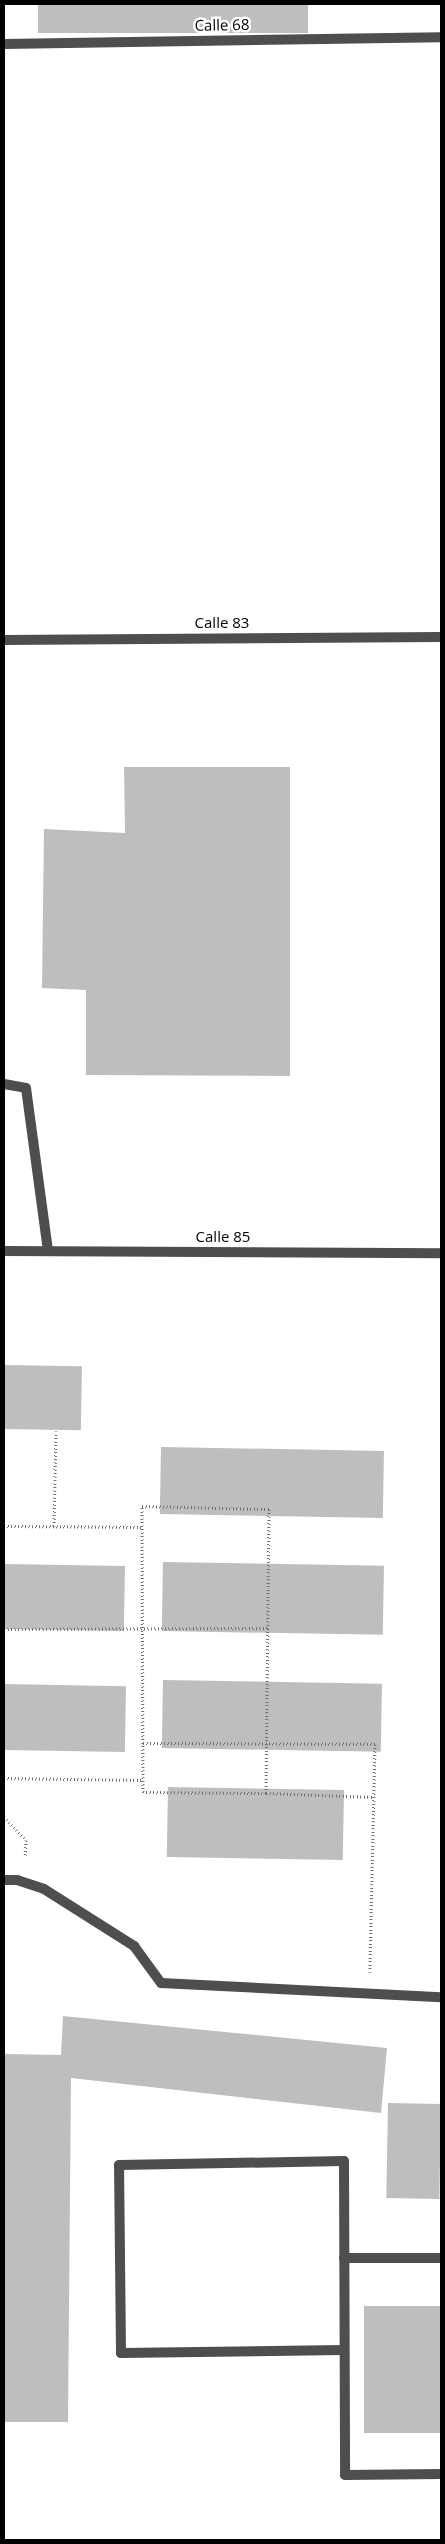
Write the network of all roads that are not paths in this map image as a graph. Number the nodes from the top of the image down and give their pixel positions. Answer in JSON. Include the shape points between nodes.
{"nodes":[{"id":1,"x":441,"y":37,"type":"edge"},
{"id":2,"x":4,"y":44,"type":"edge"},
{"id":3,"x":441,"y":637,"type":"edge"},
{"id":4,"x":4,"y":640,"type":"edge"},
{"id":5,"x":4,"y":1084,"type":"edge"},
{"id":6,"x":4,"y":1251,"type":"edge"},
{"id":7,"x":48,"y":1251,"type":"junction"},
{"id":8,"x":441,"y":1253,"type":"edge"},
{"id":9,"x":4,"y":1880,"type":"edge"},
{"id":10,"x":441,"y":1997,"type":"edge"},
{"id":11,"x":344,"y":2258,"type":"junction"},
{"id":12,"x":441,"y":2258,"type":"edge"},
{"id":13,"x":344,"y":2350,"type":"junction"},
{"id":14,"x":441,"y":2474,"type":"edge"}],
"edges":[{"from":1,"to":2,"type":"street","name":"Calle 68"},
{"from":3,"to":4,"type":"street","name":"Calle 83"},
{"from":5,"to":7,"type":"street","via":[[26,1088]]},
{"from":6,"to":7,"type":"street","name":"Calle 85"},
{"from":7,"to":8,"type":"street","name":"Calle 85"},
{"from":9,"to":10,"type":"street","via":[[44,1889],[134,1946],[161,1983]]},
{"from":11,"to":12,"type":"street"},
{"from":11,"to":13,"type":"street"},
{"from":11,"to":13,"type":"street","via":[[344,2161],[119,2165],[121,2353]]},
{"from":13,"to":14,"type":"street","via":[[345,2475]]}]}
